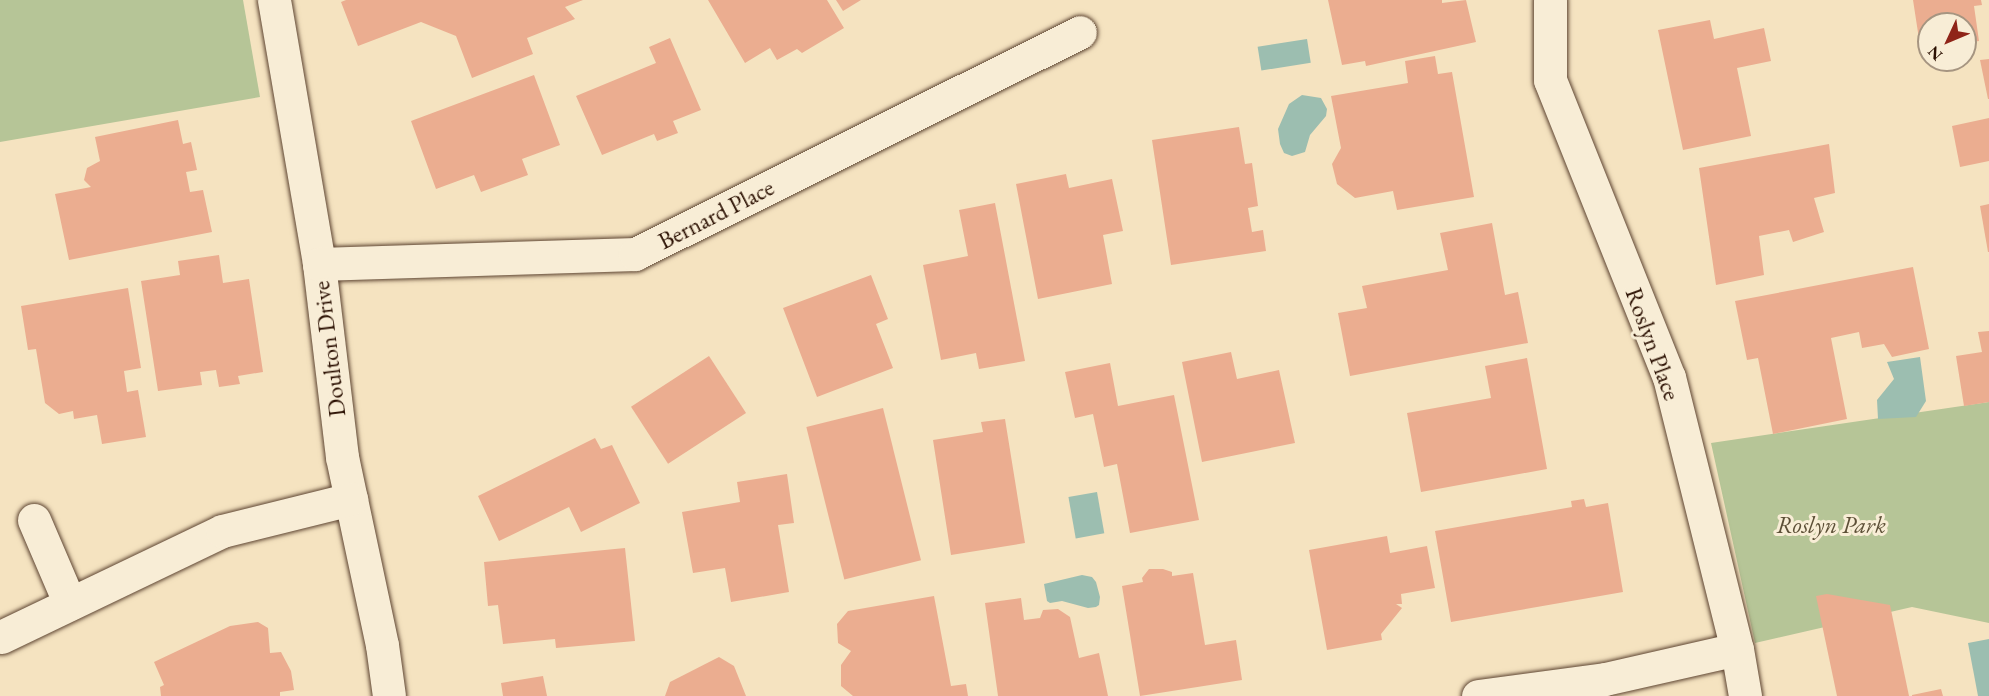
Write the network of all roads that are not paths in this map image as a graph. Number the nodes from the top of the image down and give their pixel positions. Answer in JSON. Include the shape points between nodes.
{"nodes":[{"id":1,"x":274,"y":0,"type":"edge"},
{"id":2,"x":1550,"y":0,"type":"edge"},
{"id":3,"x":1080,"y":32,"type":"dead end"},
{"id":4,"x":319,"y":264,"type":"junction"},
{"id":5,"x":351,"y":499,"type":"junction"},
{"id":6,"x":34,"y":520,"type":"dead end"},
{"id":7,"x":70,"y":604,"type":"junction"},
{"id":8,"x":1,"y":637,"type":"edge"},
{"id":9,"x":1737,"y":649,"type":"junction"},
{"id":10,"x":389,"y":696,"type":"edge"},
{"id":11,"x":1478,"y":696,"type":"edge"},
{"id":12,"x":1745,"y":696,"type":"edge"}],
"edges":[{"from":1,"to":4,"type":"street","name":"Doulton Drive"},
{"from":2,"to":9,"type":"street","name":"Roslyn Place","via":[[1550,80],[1669,377]]},
{"from":3,"to":4,"type":"street","name":"Bernard Place","via":[[635,254]]},
{"from":4,"to":5,"type":"street","name":"Doulton Drive","via":[[342,457]]},
{"from":5,"to":7,"type":"street","via":[[222,531]]},
{"from":5,"to":10,"type":"street","name":"Doulton Drive"},
{"from":6,"to":7,"type":"street"},
{"from":7,"to":8,"type":"street"},
{"from":9,"to":11,"type":"street","via":[[1605,679]]},
{"from":9,"to":12,"type":"street","name":"Roslyn Place"}]}
